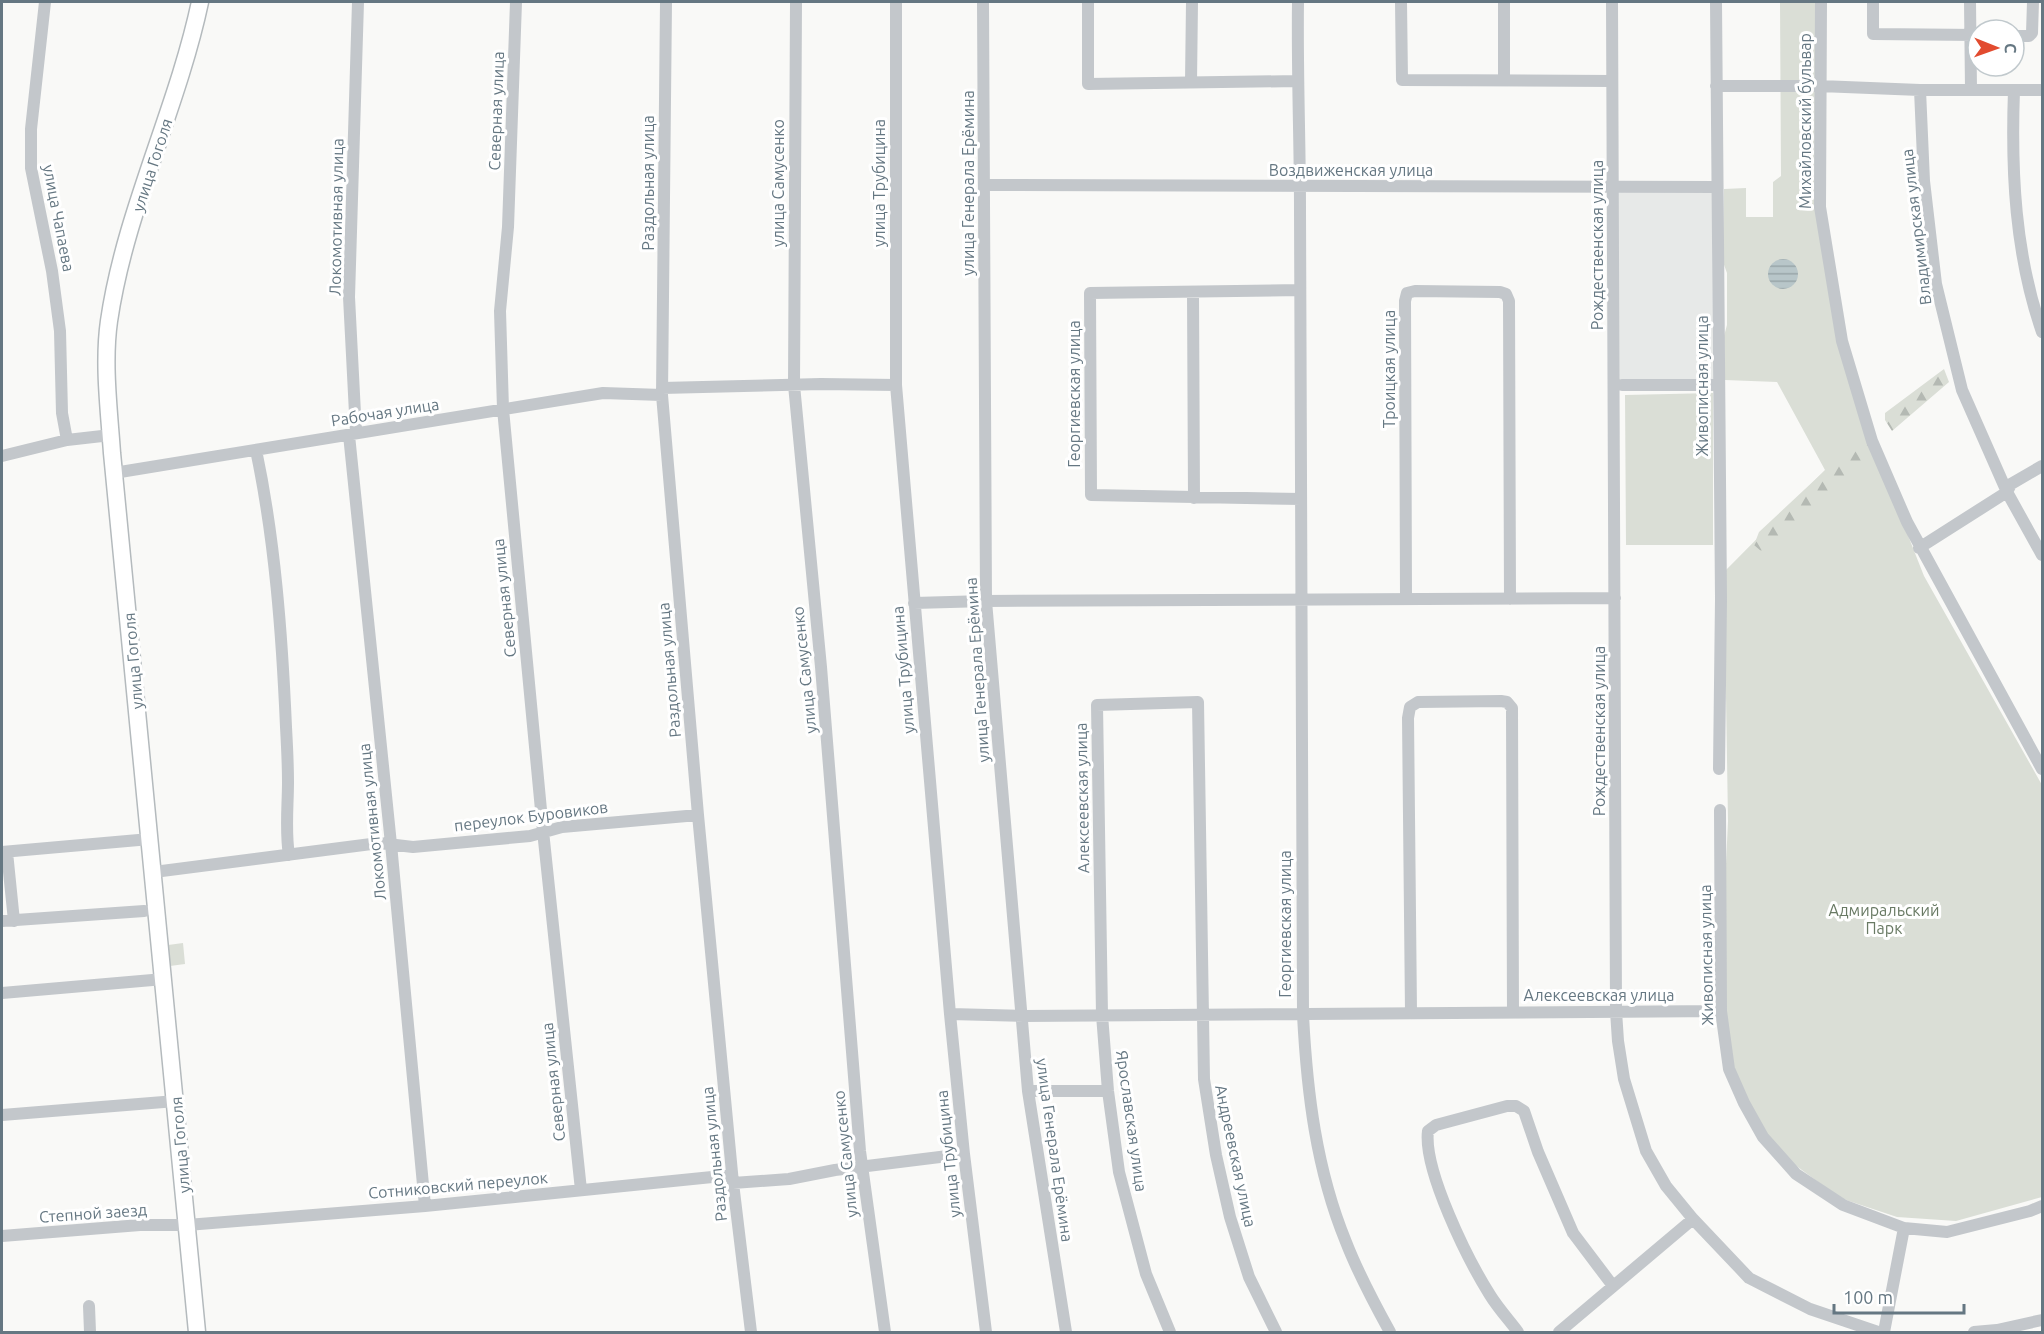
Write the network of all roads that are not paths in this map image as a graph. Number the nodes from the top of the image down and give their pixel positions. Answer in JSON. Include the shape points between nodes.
{"nodes":[{"id":1,"x":45,"y":2,"type":"edge"},
{"id":2,"x":200,"y":2,"type":"edge"},
{"id":3,"x":358,"y":2,"type":"edge"},
{"id":4,"x":516,"y":2,"type":"edge"},
{"id":5,"x":666,"y":2,"type":"edge"},
{"id":6,"x":796,"y":2,"type":"edge"},
{"id":7,"x":896,"y":2,"type":"edge"},
{"id":8,"x":983,"y":2,"type":"edge"},
{"id":9,"x":1088,"y":2,"type":"edge"},
{"id":10,"x":1192,"y":2,"type":"edge"},
{"id":11,"x":1298,"y":2,"type":"edge"},
{"id":12,"x":1401,"y":2,"type":"edge"},
{"id":13,"x":1504,"y":2,"type":"edge"},
{"id":14,"x":1612,"y":2,"type":"edge"},
{"id":15,"x":1716,"y":2,"type":"edge"},
{"id":16,"x":1821,"y":2,"type":"edge"},
{"id":17,"x":1873,"y":2,"type":"edge"},
{"id":18,"x":1971,"y":2,"type":"edge"},
{"id":19,"x":2033,"y":2,"type":"edge"},
{"id":20,"x":1972,"y":18,"type":"edge"},
{"id":21,"x":1966,"y":35,"type":"edge"},
{"id":22,"x":2026,"y":36,"type":"edge"},
{"id":23,"x":1972,"y":78,"type":"edge"},
{"id":24,"x":1504,"y":80,"type":"junction"},
{"id":25,"x":1297,"y":81,"type":"junction"},
{"id":26,"x":1612,"y":81,"type":"junction"},
{"id":27,"x":1191,"y":82,"type":"junction"},
{"id":28,"x":1716,"y":86,"type":"junction"},
{"id":29,"x":1820,"y":86,"type":"junction"},
{"id":30,"x":1971,"y":89,"type":"junction"},
{"id":31,"x":1920,"y":90,"type":"junction"},
{"id":32,"x":2014,"y":90,"type":"junction"},
{"id":33,"x":2043,"y":90,"type":"edge"},
{"id":34,"x":985,"y":185,"type":"junction"},
{"id":35,"x":1300,"y":186,"type":"junction"},
{"id":36,"x":1614,"y":187,"type":"junction"},
{"id":37,"x":1717,"y":187,"type":"junction"},
{"id":38,"x":1300,"y":290,"type":"junction"},
{"id":39,"x":1193,"y":293,"type":"junction"},
{"id":40,"x":2043,"y":332,"type":"edge"},
{"id":41,"x":896,"y":385,"type":"junction"},
{"id":42,"x":1718,"y":385,"type":"junction"},
{"id":43,"x":794,"y":386,"type":"junction"},
{"id":44,"x":1622,"y":386,"type":"dead end"},
{"id":45,"x":662,"y":392,"type":"junction"},
{"id":46,"x":503,"y":409,"type":"junction"},
{"id":47,"x":353,"y":434,"type":"junction"},
{"id":48,"x":111,"y":435,"type":"junction"},
{"id":49,"x":67,"y":440,"type":"junction"},
{"id":50,"x":256,"y":450,"type":"junction"},
{"id":51,"x":2,"y":456,"type":"edge"},
{"id":52,"x":2043,"y":466,"type":"edge"},
{"id":53,"x":114,"y":473,"type":"junction"},
{"id":54,"x":2007,"y":492,"type":"junction"},
{"id":55,"x":1194,"y":498,"type":"junction"},
{"id":56,"x":1301,"y":499,"type":"junction"},
{"id":57,"x":1919,"y":548,"type":"junction"},
{"id":58,"x":2043,"y":555,"type":"edge"},
{"id":59,"x":1406,"y":598,"type":"junction"},
{"id":60,"x":1615,"y":598,"type":"junction"},
{"id":61,"x":1510,"y":599,"type":"junction"},
{"id":62,"x":1299,"y":600,"type":"junction"},
{"id":63,"x":986,"y":601,"type":"junction"},
{"id":64,"x":914,"y":603,"type":"junction"},
{"id":65,"x":1719,"y":769,"type":"dead end"},
{"id":66,"x":2043,"y":769,"type":"edge"},
{"id":67,"x":1720,"y":810,"type":"dead end"},
{"id":68,"x":698,"y":815,"type":"junction"},
{"id":69,"x":543,"y":831,"type":"junction"},
{"id":70,"x":150,"y":839,"type":"junction"},
{"id":71,"x":392,"y":844,"type":"junction"},
{"id":72,"x":4,"y":852,"type":"edge"},
{"id":73,"x":289,"y":855,"type":"junction"},
{"id":74,"x":154,"y":872,"type":"junction"},
{"id":75,"x":144,"y":911,"type":"dead end"},
{"id":76,"x":8,"y":921,"type":"edge"},
{"id":77,"x":164,"y":980,"type":"junction"},
{"id":78,"x":2,"y":993,"type":"edge"},
{"id":79,"x":1616,"y":1011,"type":"junction"},
{"id":80,"x":1721,"y":1011,"type":"junction"},
{"id":81,"x":1411,"y":1012,"type":"junction"},
{"id":82,"x":1513,"y":1012,"type":"junction"},
{"id":83,"x":1203,"y":1013,"type":"junction"},
{"id":84,"x":950,"y":1014,"type":"junction"},
{"id":85,"x":1303,"y":1014,"type":"junction"},
{"id":86,"x":1102,"y":1015,"type":"junction"},
{"id":87,"x":1023,"y":1016,"type":"junction"},
{"id":88,"x":1028,"y":1091,"type":"junction"},
{"id":89,"x":1108,"y":1091,"type":"junction"},
{"id":90,"x":176,"y":1101,"type":"junction"},
{"id":91,"x":2,"y":1115,"type":"edge"},
{"id":92,"x":963,"y":1154,"type":"junction"},
{"id":93,"x":862,"y":1167,"type":"junction"},
{"id":94,"x":733,"y":1179,"type":"junction"},
{"id":95,"x":581,"y":1190,"type":"junction"},
{"id":96,"x":425,"y":1206,"type":"junction"},
{"id":97,"x":2043,"y":1206,"type":"edge"},
{"id":98,"x":1693,"y":1219,"type":"junction"},
{"id":99,"x":187,"y":1225,"type":"junction"},
{"id":100,"x":1904,"y":1228,"type":"junction"},
{"id":101,"x":2,"y":1236,"type":"edge"},
{"id":102,"x":1613,"y":1286,"type":"junction"},
{"id":103,"x":89,"y":1306,"type":"dead end"},
{"id":104,"x":2043,"y":1320,"type":"edge"},
{"id":105,"x":90,"y":1332,"type":"edge"},
{"id":106,"x":197,"y":1332,"type":"edge"},
{"id":107,"x":751,"y":1332,"type":"edge"},
{"id":108,"x":885,"y":1332,"type":"edge"},
{"id":109,"x":986,"y":1332,"type":"edge"},
{"id":110,"x":1066,"y":1332,"type":"edge"},
{"id":111,"x":1170,"y":1332,"type":"edge"},
{"id":112,"x":1276,"y":1332,"type":"edge"},
{"id":113,"x":1390,"y":1332,"type":"edge"},
{"id":114,"x":1518,"y":1332,"type":"edge"},
{"id":115,"x":1559,"y":1332,"type":"edge"},
{"id":116,"x":1878,"y":1332,"type":"edge"},
{"id":117,"x":1884,"y":1332,"type":"edge"},
{"id":118,"x":1974,"y":1332,"type":"edge"}],
"edges":[{"from":1,"to":49,"type":"street","name":"улица Чапаева","via":[[31,129],[31,168],[55,291]]},
{"from":2,"to":48,"type":"main road","name":"улица Гоголя","via":[[117,280],[108,346]]},
{"from":3,"to":47,"type":"street","name":"Локомотивная улица","via":[[350,297]]},
{"from":4,"to":46,"type":"street","name":"Северная улица","via":[[501,311]]},
{"from":5,"to":45,"type":"street","name":"Раздольная улица"},
{"from":6,"to":43,"type":"street","name":"улица Самусенко"},
{"from":7,"to":41,"type":"street","name":"улица Трубицина"},
{"from":8,"to":34,"type":"street","name":"улица Генерала Ерёмина"},
{"from":9,"to":27,"type":"street","via":[[1088,84]]},
{"from":10,"to":27,"type":"street"},
{"from":11,"to":25,"type":"street","name":"Георгиевская улица"},
{"from":12,"to":24,"type":"street","via":[[1402,80]]},
{"from":13,"to":24,"type":"street"},
{"from":14,"to":26,"type":"street","name":"Рождественская улица"},
{"from":15,"to":28,"type":"street","name":"Живописная улица"},
{"from":16,"to":29,"type":"street","name":"Михайловский бульвар"},
{"from":17,"to":21,"type":"street","via":[[1873,34]]},
{"from":18,"to":20,"type":"street"},
{"from":19,"to":22,"type":"street","via":[[2032,33]]},
{"from":23,"to":30,"type":"street"},
{"from":24,"to":26,"type":"street"},
{"from":25,"to":27,"type":"street"},
{"from":25,"to":35,"type":"street","name":"Георгиевская улица"},
{"from":26,"to":36,"type":"street","name":"Рождественская улица"},
{"from":28,"to":29,"type":"street"},
{"from":28,"to":37,"type":"street","name":"Живописная улица"},
{"from":29,"to":31,"type":"street"},
{"from":29,"to":57,"type":"street","name":"Михайловский бульвар","via":[[1820,207],[1842,341],[1872,441]]},
{"from":30,"to":31,"type":"street"},
{"from":30,"to":32,"type":"street"},
{"from":31,"to":54,"type":"street","name":"Владимирская улица","via":[[1924,181],[1936,285],[1962,390]]},
{"from":32,"to":33,"type":"street"},
{"from":32,"to":40,"type":"street","via":[[2016,223],[2033,305]]},
{"from":34,"to":35,"type":"street","name":"Воздвиженская улица"},
{"from":34,"to":63,"type":"street","name":"улица Генерала Ерёмина"},
{"from":35,"to":36,"type":"street","name":"Воздвиженская улица"},
{"from":35,"to":38,"type":"street","name":"Георгиевская улица"},
{"from":36,"to":37,"type":"street","name":"Воздвиженская улица"},
{"from":36,"to":60,"type":"street","name":"Рождественская улица"},
{"from":37,"to":42,"type":"street","name":"Живописная улица"},
{"from":38,"to":39,"type":"street","name":"Георгиевская улица"},
{"from":38,"to":56,"type":"street","name":"Георгиевская улица"},
{"from":39,"to":55,"type":"street"},
{"from":39,"to":55,"type":"street","name":"Георгиевская улица","via":[[1090,293],[1091,495]]},
{"from":41,"to":43,"type":"street","name":"Рабочая улица"},
{"from":41,"to":64,"type":"street","name":"улица Трубицина"},
{"from":42,"to":44,"type":"street"},
{"from":42,"to":65,"type":"street","name":"Живописная улица"},
{"from":43,"to":45,"type":"street","name":"Рабочая улица"},
{"from":43,"to":93,"type":"street","name":"улица Самусенко"},
{"from":45,"to":46,"type":"street","name":"Рабочая улица","via":[[603,393]]},
{"from":45,"to":68,"type":"street","name":"Раздольная улица"},
{"from":46,"to":47,"type":"street","name":"Рабочая улица"},
{"from":46,"to":69,"type":"street","name":"Северная улица"},
{"from":47,"to":50,"type":"street","name":"Рабочая улица"},
{"from":47,"to":71,"type":"street","name":"Локомотивная улица"},
{"from":48,"to":49,"type":"street"},
{"from":48,"to":53,"type":"main road","name":"улица Гоголя"},
{"from":49,"to":51,"type":"street"},
{"from":50,"to":53,"type":"street","name":"Рабочая улица"},
{"from":50,"to":73,"type":"street","via":[[266,495],[278,614]]},
{"from":52,"to":54,"type":"street","via":[[2012,484]]},
{"from":53,"to":70,"type":"main road","name":"улица Гоголя"},
{"from":54,"to":57,"type":"street"},
{"from":54,"to":58,"type":"street","name":"Владимирская улица"},
{"from":55,"to":56,"type":"street","name":"Георгиевская улица"},
{"from":56,"to":62,"type":"street","name":"Георгиевская улица"},
{"from":57,"to":66,"type":"street","name":"Михайловский бульвар"},
{"from":59,"to":61,"type":"street"},
{"from":59,"to":61,"type":"street","name":"Троицкая улица","via":[[1407,293],[1500,291],[1509,301]]},
{"from":59,"to":62,"type":"street"},
{"from":60,"to":61,"type":"street"},
{"from":60,"to":79,"type":"street","name":"Рождественская улица"},
{"from":62,"to":63,"type":"street"},
{"from":62,"to":85,"type":"street","name":"Георгиевская улица"},
{"from":63,"to":64,"type":"street"},
{"from":63,"to":87,"type":"street","name":"улица Генерала Ерёмина"},
{"from":64,"to":84,"type":"street","name":"улица Трубицина"},
{"from":67,"to":80,"type":"street","name":"Живописная улица"},
{"from":68,"to":69,"type":"street","name":"переулок Буровиков"},
{"from":68,"to":94,"type":"street","name":"Раздольная улица"},
{"from":69,"to":71,"type":"street","name":"переулок Буровиков","via":[[530,836],[436,845]]},
{"from":69,"to":95,"type":"street","name":"Северная улица"},
{"from":70,"to":72,"type":"street"},
{"from":70,"to":74,"type":"main road","name":"улица Гоголя"},
{"from":71,"to":73,"type":"street","name":"переулок Буровиков"},
{"from":71,"to":96,"type":"street","name":"Локомотивная улица"},
{"from":72,"to":76,"type":"street"},
{"from":73,"to":74,"type":"street","name":"переулок Буровиков"},
{"from":74,"to":77,"type":"main road","name":"улица Гоголя"},
{"from":75,"to":76,"type":"street"},
{"from":77,"to":78,"type":"street"},
{"from":77,"to":90,"type":"main road","name":"улица Гоголя"},
{"from":79,"to":80,"type":"street","name":"Алексеевская улица"},
{"from":79,"to":82,"type":"street","name":"Алексеевская улица"},
{"from":79,"to":98,"type":"street","name":"Рождественская улица","via":[[1624,1079],[1646,1151],[1666,1186]]},
{"from":80,"to":100,"type":"street","name":"Живописная улица","via":[[1729,1069],[1763,1137],[1796,1174],[1843,1205]]},
{"from":81,"to":82,"type":"street","name":"Алексеевская улица"},
{"from":81,"to":82,"type":"street","name":"Алексеевская улица","via":[[1410,707],[1418,702],[1501,701],[1512,708]]},
{"from":81,"to":85,"type":"street","name":"Алексеевская улица"},
{"from":83,"to":85,"type":"street","name":"Алексеевская улица"},
{"from":83,"to":86,"type":"street","name":"Алексеевская улица"},
{"from":83,"to":86,"type":"street","name":"Алексеевская улица","via":[[1198,702],[1097,705]]},
{"from":83,"to":112,"type":"street","name":"Андреевская улица","via":[[1204,1079],[1225,1197],[1249,1277]]},
{"from":84,"to":87,"type":"street","name":"Алексеевская улица"},
{"from":84,"to":92,"type":"street","name":"улица Трубицина"},
{"from":85,"to":113,"type":"street","name":"Георгиевская улица","via":[[1313,1124],[1326,1184],[1345,1242]]},
{"from":86,"to":87,"type":"street","name":"Алексеевская улица"},
{"from":86,"to":89,"type":"street","name":"Ярославская улица"},
{"from":87,"to":88,"type":"street","name":"улица Генерала Ерёмина"},
{"from":88,"to":89,"type":"street"},
{"from":88,"to":110,"type":"street","name":"улица Генерала Ерёмина"},
{"from":89,"to":111,"type":"street","name":"Ярославская улица","via":[[1122,1184],[1146,1275]]},
{"from":90,"to":91,"type":"street"},
{"from":90,"to":99,"type":"main road","name":"улица Гоголя"},
{"from":92,"to":93,"type":"street","name":"Сотниковский переулок"},
{"from":92,"to":109,"type":"street","name":"улица Трубицина"},
{"from":93,"to":94,"type":"street","name":"Сотниковский переулок","via":[[789,1179]]},
{"from":93,"to":108,"type":"street","name":"улица Самусенко"},
{"from":94,"to":95,"type":"street","name":"Сотниковский переулок"},
{"from":94,"to":107,"type":"street","name":"Раздольная улица"},
{"from":95,"to":96,"type":"street","name":"Сотниковский переулок"},
{"from":96,"to":99,"type":"street","name":"Сотниковский переулок"},
{"from":97,"to":100,"type":"street","name":"Живописная улица","via":[[1947,1232]]},
{"from":98,"to":102,"type":"street"},
{"from":98,"to":116,"type":"street","name":"Рождественская улица","via":[[1749,1278],[1810,1309]]},
{"from":99,"to":101,"type":"street","name":"Степной заезд"},
{"from":99,"to":106,"type":"main road","name":"улица Гоголя"},
{"from":100,"to":117,"type":"street"},
{"from":102,"to":114,"type":"street","via":[[1573,1233],[1524,1112],[1507,1106],[1436,1125],[1428,1131],[1427,1144],[1442,1198],[1490,1296]]},
{"from":102,"to":115,"type":"street"},
{"from":103,"to":105,"type":"street"},
{"from":104,"to":118,"type":"street"}]}
